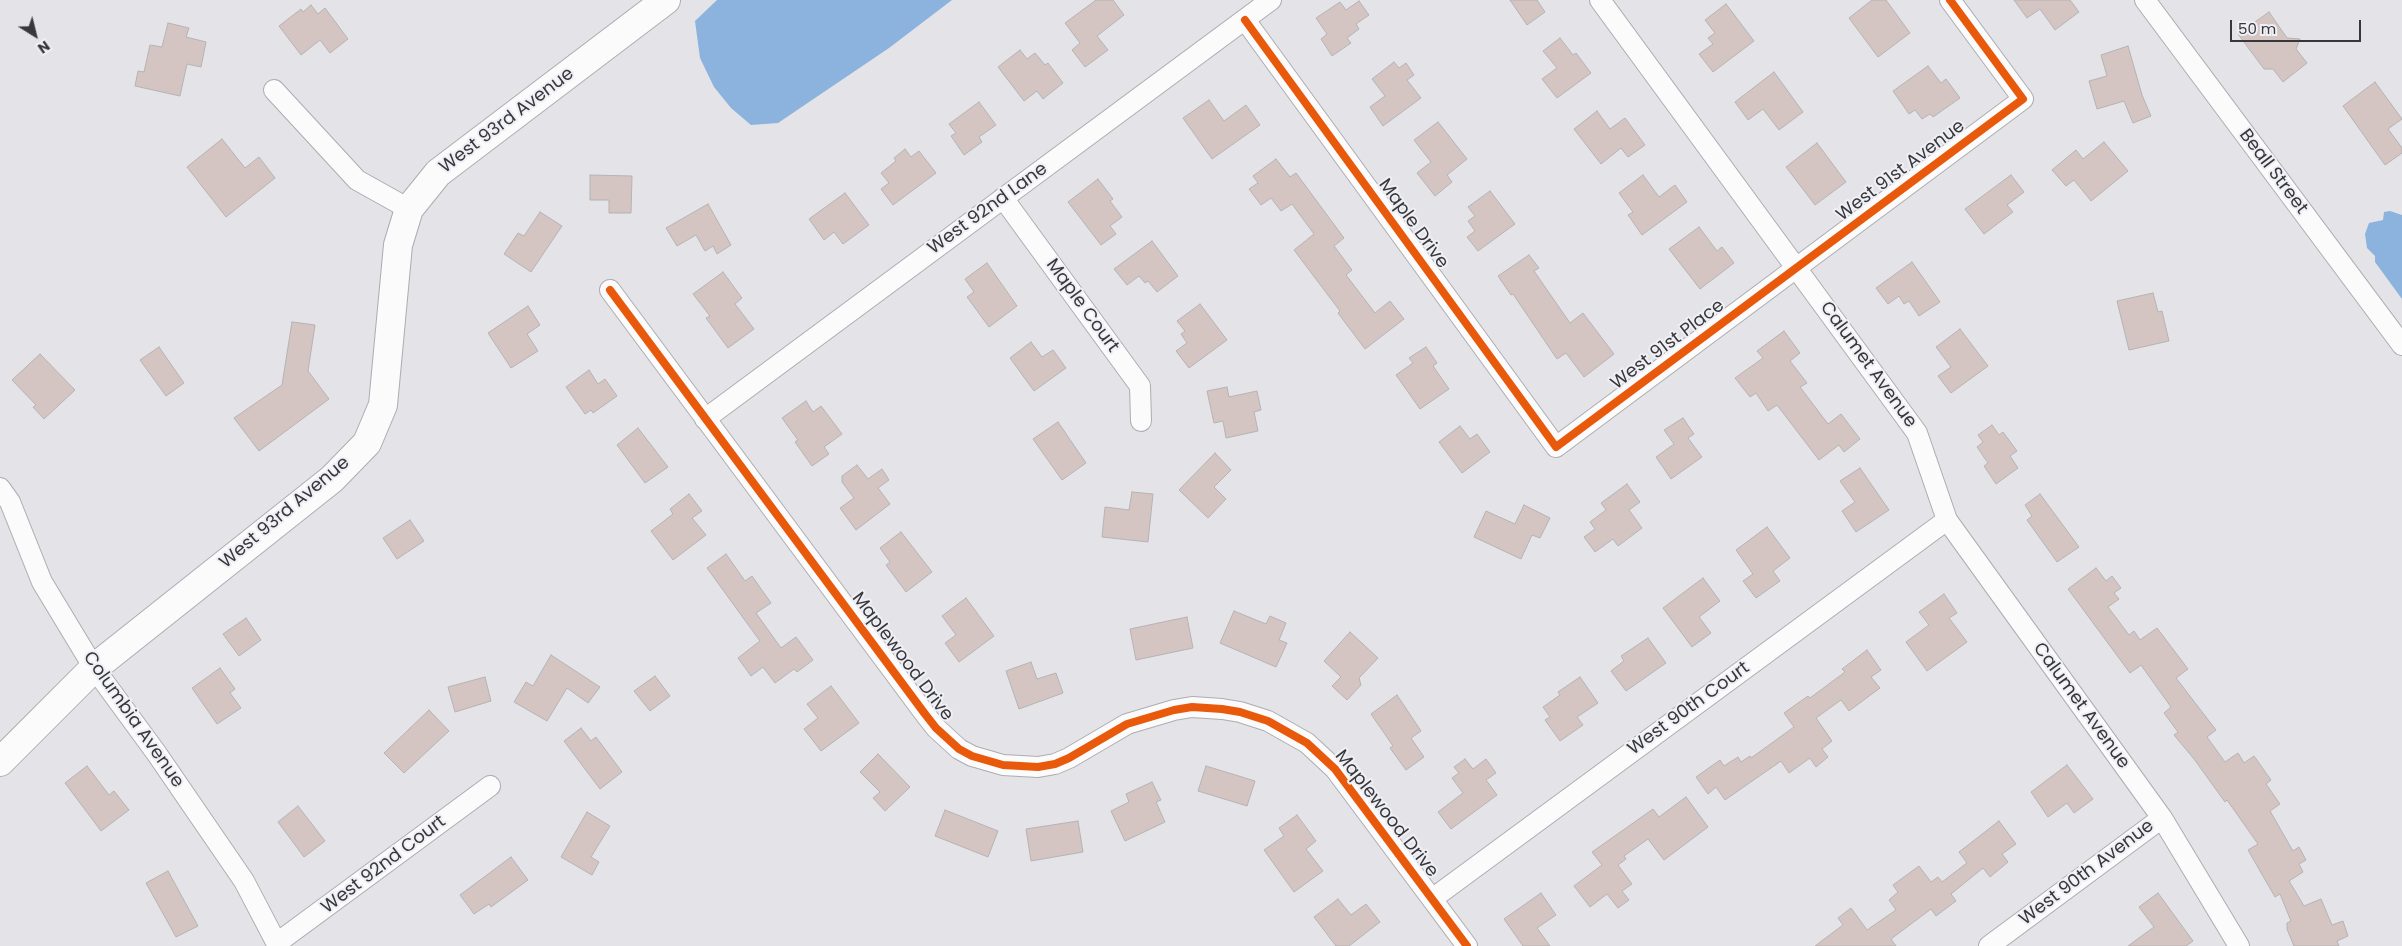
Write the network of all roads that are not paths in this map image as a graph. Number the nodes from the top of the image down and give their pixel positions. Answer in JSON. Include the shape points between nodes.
{"nodes":[{"id":1,"x":666,"y":0,"type":"edge"},
{"id":2,"x":1271,"y":0,"type":"edge"},
{"id":3,"x":1600,"y":0,"type":"edge"},
{"id":4,"x":1950,"y":0,"type":"edge"},
{"id":5,"x":2144,"y":0,"type":"edge"},
{"id":6,"x":1245,"y":20,"type":"junction"},
{"id":7,"x":274,"y":90,"type":"dead end"},
{"id":8,"x":1003,"y":198,"type":"junction"},
{"id":9,"x":409,"y":209,"type":"junction"},
{"id":10,"x":1797,"y":267,"type":"junction"},
{"id":11,"x":610,"y":290,"type":"dead end"},
{"id":12,"x":2402,"y":345,"type":"edge"},
{"id":13,"x":705,"y":419,"type":"junction"},
{"id":14,"x":1142,"y":421,"type":"dead end"},
{"id":15,"x":1556,"y":446,"type":"joint"},
{"id":16,"x":0,"y":488,"type":"edge"},
{"id":17,"x":1947,"y":520,"type":"junction"},
{"id":18,"x":94,"y":668,"type":"junction"},
{"id":19,"x":0,"y":762,"type":"edge"},
{"id":20,"x":490,"y":786,"type":"dead end"},
{"id":21,"x":2162,"y":818,"type":"junction"},
{"id":22,"x":1432,"y":899,"type":"junction"},
{"id":23,"x":278,"y":945,"type":"edge"},
{"id":24,"x":1467,"y":946,"type":"edge"},
{"id":25,"x":1989,"y":946,"type":"edge"},
{"id":26,"x":2238,"y":946,"type":"edge"}],
"edges":[{"from":1,"to":9,"type":"street","name":"West 93rd Avenue","via":[[438,173]]},
{"from":2,"to":6,"type":"street","name":"West 92nd Lane"},
{"from":3,"to":10,"type":"street","name":"Calumet Avenue"},
{"from":4,"to":10,"type":"street","name":"West 91st Avenue","via":[[2023,99]]},
{"from":5,"to":12,"type":"street","name":"Beall Street"},
{"from":6,"to":8,"type":"street","name":"West 92nd Lane"},
{"from":6,"to":15,"type":"street","name":"Maple Drive"},
{"from":7,"to":9,"type":"street","via":[[357,180]]},
{"from":8,"to":13,"type":"street","name":"West 92nd Lane"},
{"from":8,"to":14,"type":"street","name":"Maple Court","via":[[1140,386]]},
{"from":9,"to":18,"type":"street","name":"West 93rd Avenue","via":[[398,245],[383,405],[367,443],[332,479]]},
{"from":10,"to":15,"type":"street","name":"West 91st Place"},
{"from":10,"to":17,"type":"street","name":"Calumet Avenue","via":[[1917,433]]},
{"from":11,"to":13,"type":"street","name":"Maplewood Drive"},
{"from":13,"to":22,"type":"street","name":"Maplewood Drive","via":[[930,721],[959,749],[1004,765],[1038,766],[1069,758],[1127,724],[1158,713],[1192,707],[1255,716],[1295,736],[1322,756],[1345,781]]},
{"from":16,"to":18,"type":"street","name":"Columbia Avenue","via":[[10,502],[42,582]]},
{"from":17,"to":21,"type":"street","name":"Calumet Avenue"},
{"from":17,"to":22,"type":"street","name":"West 90th Court"},
{"from":18,"to":19,"type":"street","name":"West 93rd Avenue"},
{"from":18,"to":23,"type":"street","name":"Columbia Avenue","via":[[158,754],[244,881]]},
{"from":20,"to":23,"type":"street","name":"West 92nd Court"},
{"from":21,"to":25,"type":"street","name":"West 90th Avenue"},
{"from":21,"to":26,"type":"street","name":"Calumet Avenue"},
{"from":22,"to":24,"type":"street","name":"Maplewood Drive"}]}
